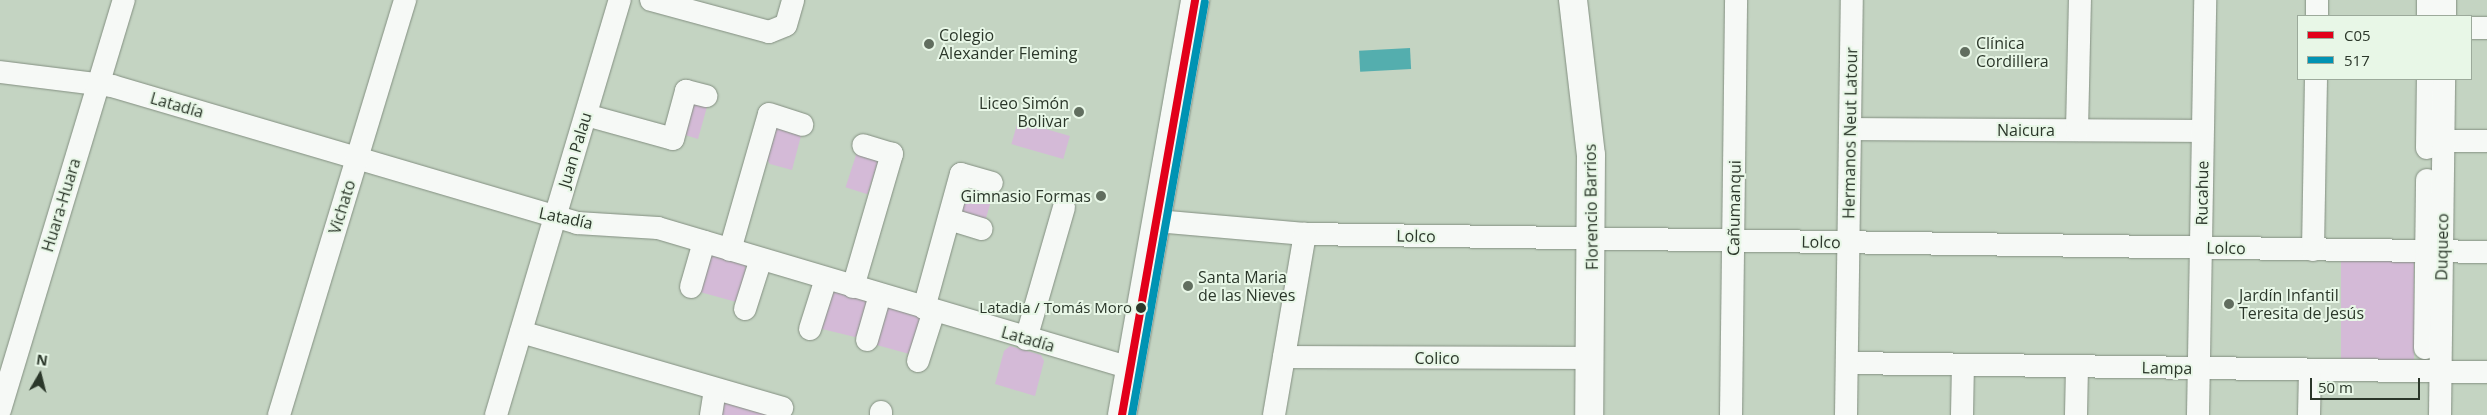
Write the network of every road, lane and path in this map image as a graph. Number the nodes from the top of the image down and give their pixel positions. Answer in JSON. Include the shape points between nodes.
{"nodes":[{"id":1,"x":124,"y":0,"type":"edge"},
{"id":2,"x":404,"y":0,"type":"edge"},
{"id":3,"x":620,"y":0,"type":"edge"},
{"id":4,"x":651,"y":0,"type":"edge"},
{"id":5,"x":793,"y":0,"type":"edge"},
{"id":6,"x":1195,"y":0,"type":"edge"},
{"id":7,"x":1573,"y":0,"type":"edge"},
{"id":8,"x":1736,"y":0,"type":"edge"},
{"id":9,"x":1852,"y":0,"type":"edge"},
{"id":10,"x":2080,"y":0,"type":"edge"},
{"id":11,"x":2204,"y":0,"type":"edge"},
{"id":12,"x":2317,"y":0,"type":"edge"},
{"id":13,"x":2428,"y":0,"type":"edge"},
{"id":14,"x":2445,"y":0,"type":"edge"},
{"id":15,"x":2317,"y":15,"type":"edge"},
{"id":16,"x":2428,"y":15,"type":"edge"},
{"id":17,"x":2445,"y":15,"type":"edge"},
{"id":18,"x":2472,"y":28,"type":"edge"},
{"id":19,"x":2487,"y":28,"type":"edge"},
{"id":20,"x":0,"y":72,"type":"edge"},
{"id":21,"x":2316,"y":80,"type":"edge"},
{"id":22,"x":2428,"y":80,"type":"edge"},
{"id":23,"x":2444,"y":80,"type":"edge"},
{"id":24,"x":98,"y":82,"type":"junction"},
{"id":25,"x":706,"y":96,"type":"dead end"},
{"id":26,"x":586,"y":115,"type":"junction"},
{"id":27,"x":802,"y":125,"type":"dead end"},
{"id":28,"x":1850,"y":129,"type":"junction"},
{"id":29,"x":2077,"y":130,"type":"junction"},
{"id":30,"x":2202,"y":131,"type":"junction"},
{"id":31,"x":2435,"y":141,"type":"junction"},
{"id":32,"x":2487,"y":141,"type":"edge"},
{"id":33,"x":863,"y":145,"type":"dead end"},
{"id":34,"x":357,"y":157,"type":"junction"},
{"id":35,"x":992,"y":183,"type":"dead end"},
{"id":36,"x":1064,"y":208,"type":"dead end"},
{"id":37,"x":555,"y":217,"type":"junction"},
{"id":38,"x":949,"y":219,"type":"junction"},
{"id":39,"x":1156,"y":221,"type":"junction"},
{"id":40,"x":982,"y":229,"type":"dead end"},
{"id":41,"x":1305,"y":234,"type":"junction"},
{"id":42,"x":1592,"y":239,"type":"junction"},
{"id":43,"x":1733,"y":241,"type":"junction"},
{"id":44,"x":704,"y":242,"type":"junction"},
{"id":45,"x":1848,"y":243,"type":"junction"},
{"id":46,"x":2201,"y":248,"type":"junction"},
{"id":47,"x":730,"y":250,"type":"junction"},
{"id":48,"x":2314,"y":250,"type":"junction"},
{"id":49,"x":2434,"y":251,"type":"junction"},
{"id":50,"x":2487,"y":252,"type":"edge"},
{"id":51,"x":761,"y":259,"type":"junction"},
{"id":52,"x":826,"y":278,"type":"junction"},
{"id":53,"x":691,"y":287,"type":"dead end"},
{"id":54,"x":854,"y":287,"type":"junction"},
{"id":55,"x":880,"y":295,"type":"junction"},
{"id":56,"x":745,"y":309,"type":"dead end"},
{"id":57,"x":929,"y":309,"type":"junction"},
{"id":58,"x":810,"y":329,"type":"dead end"},
{"id":59,"x":521,"y":332,"type":"junction"},
{"id":60,"x":1026,"y":338,"type":"junction"},
{"id":61,"x":867,"y":340,"type":"dead end"},
{"id":62,"x":1284,"y":357,"type":"junction"},
{"id":63,"x":1590,"y":358,"type":"junction"},
{"id":64,"x":918,"y":361,"type":"dead end"},
{"id":65,"x":1846,"y":363,"type":"junction"},
{"id":66,"x":1963,"y":365,"type":"junction"},
{"id":67,"x":2077,"y":366,"type":"junction"},
{"id":68,"x":1130,"y":368,"type":"junction"},
{"id":69,"x":2199,"y":368,"type":"junction"},
{"id":70,"x":2310,"y":370,"type":"junction"},
{"id":71,"x":2432,"y":372,"type":"junction"},
{"id":72,"x":2487,"y":372,"type":"edge"},
{"id":73,"x":715,"y":390,"type":"junction"},
{"id":74,"x":782,"y":408,"type":"dead end"},
{"id":75,"x":0,"y":410,"type":"edge"},
{"id":76,"x":280,"y":415,"type":"edge"},
{"id":77,"x":496,"y":415,"type":"edge"},
{"id":78,"x":711,"y":415,"type":"edge"},
{"id":79,"x":1122,"y":415,"type":"edge"},
{"id":80,"x":1274,"y":415,"type":"edge"},
{"id":81,"x":1589,"y":415,"type":"edge"},
{"id":82,"x":1731,"y":415,"type":"edge"},
{"id":83,"x":1846,"y":415,"type":"edge"},
{"id":84,"x":1962,"y":415,"type":"edge"},
{"id":85,"x":2076,"y":415,"type":"edge"},
{"id":86,"x":2198,"y":415,"type":"edge"},
{"id":87,"x":2309,"y":415,"type":"edge"},
{"id":88,"x":2424,"y":415,"type":"edge"},
{"id":89,"x":2440,"y":415,"type":"edge"}],
"edges":[{"from":1,"to":24,"type":"street","name":"Huara-Huara"},
{"from":2,"to":34,"type":"street","name":"Vichato"},
{"from":3,"to":26,"type":"street","name":"Juan Palau"},
{"from":4,"to":5,"type":"street","via":[[769,32],[786,25]]},
{"from":6,"to":39,"type":"main road"},
{"from":7,"to":42,"type":"main road","name":"Florencio Barrios","via":[[1587,101]]},
{"from":8,"to":43,"type":"street","name":"Cañumanqui"},
{"from":9,"to":28,"type":"street","name":"Hermanos Neut Latour"},
{"from":10,"to":29,"type":"street"},
{"from":11,"to":30,"type":"street","name":"Rucahue"},
{"from":12,"to":15,"type":"street"},
{"from":13,"to":16,"type":"street"},
{"from":14,"to":17,"type":"street"},
{"from":18,"to":19,"type":"street"},
{"from":20,"to":24,"type":"street","name":"Latadía"},
{"from":21,"to":48,"type":"street"},
{"from":22,"to":31,"type":"street","name":"Duqueco"},
{"from":23,"to":31,"type":"street","name":"Duqueco"},
{"from":24,"to":34,"type":"street","name":"Latadía"},
{"from":24,"to":75,"type":"street","name":"Huara-Huara"},
{"from":25,"to":26,"type":"street","via":[[686,91],[679,141]]},
{"from":26,"to":37,"type":"street","name":"Juan Palau"},
{"from":27,"to":47,"type":"street","via":[[769,114]]},
{"from":28,"to":29,"type":"street","name":"Naicura"},
{"from":28,"to":45,"type":"street","name":"Hermanos Neut Latour"},
{"from":29,"to":30,"type":"street","name":"Naicura"},
{"from":30,"to":46,"type":"street","name":"Rucahue"},
{"from":31,"to":32,"type":"street"},
{"from":31,"to":49,"type":"street","name":"Duqueco"},
{"from":33,"to":54,"type":"street","via":[[892,154]]},
{"from":34,"to":37,"type":"street","name":"Latadía"},
{"from":34,"to":76,"type":"street","name":"Vichato"},
{"from":35,"to":38,"type":"street","via":[[961,174]]},
{"from":36,"to":60,"type":"street"},
{"from":37,"to":44,"type":"street","name":"Latadía","via":[[586,224],[642,225]]},
{"from":37,"to":59,"type":"street","name":"Juan Palau"},
{"from":38,"to":40,"type":"street"},
{"from":38,"to":57,"type":"street"},
{"from":39,"to":41,"type":"street","name":"Lolco"},
{"from":39,"to":68,"type":"main road"},
{"from":41,"to":42,"type":"street","name":"Lolco"},
{"from":41,"to":62,"type":"street"},
{"from":42,"to":43,"type":"street","name":"Lolco"},
{"from":42,"to":63,"type":"main road","name":"Florencio Barrios"},
{"from":43,"to":45,"type":"street","name":"Lolco"},
{"from":43,"to":82,"type":"street","name":"Cañumanqui"},
{"from":44,"to":47,"type":"street","name":"Latadía"},
{"from":44,"to":53,"type":"street"},
{"from":45,"to":46,"type":"street","name":"Lolco"},
{"from":45,"to":65,"type":"street","name":"Hermanos Neut Latour"},
{"from":46,"to":48,"type":"street","name":"Lolco"},
{"from":46,"to":69,"type":"street","name":"Rucahue"},
{"from":47,"to":51,"type":"street","name":"Latadía"},
{"from":48,"to":49,"type":"street","name":"Lolco"},
{"from":49,"to":50,"type":"street","name":"Lolco"},
{"from":49,"to":71,"type":"street","name":"Duqueco"},
{"from":51,"to":52,"type":"street","name":"Latadía"},
{"from":51,"to":56,"type":"street"},
{"from":52,"to":54,"type":"street","name":"Latadía"},
{"from":52,"to":58,"type":"street"},
{"from":54,"to":55,"type":"street","name":"Latadía"},
{"from":55,"to":57,"type":"street","name":"Latadía"},
{"from":55,"to":61,"type":"street"},
{"from":57,"to":60,"type":"street","name":"Latadía"},
{"from":57,"to":64,"type":"street"},
{"from":59,"to":73,"type":"street"},
{"from":59,"to":77,"type":"street","name":"Juan Palau"},
{"from":60,"to":68,"type":"street","name":"Latadía"},
{"from":62,"to":63,"type":"street","name":"Colico"},
{"from":62,"to":80,"type":"street"},
{"from":63,"to":81,"type":"main road","name":"Florencio Barrios"},
{"from":65,"to":66,"type":"street","name":"Lampa"},
{"from":65,"to":83,"type":"street","name":"Hermanos Neut Latour"},
{"from":66,"to":67,"type":"street","name":"Lampa"},
{"from":66,"to":84,"type":"street"},
{"from":67,"to":69,"type":"street","name":"Lampa"},
{"from":67,"to":85,"type":"street"},
{"from":68,"to":79,"type":"main road"},
{"from":69,"to":70,"type":"street","name":"Lampa"},
{"from":69,"to":86,"type":"street","name":"Rucahue"},
{"from":70,"to":71,"type":"street","name":"Lampa"},
{"from":70,"to":87,"type":"street"},
{"from":71,"to":72,"type":"street","name":"Lampa"},
{"from":71,"to":88,"type":"street","name":"Duqueco"},
{"from":71,"to":89,"type":"street","name":"Duqueco"},
{"from":73,"to":74,"type":"street"},
{"from":73,"to":78,"type":"street"}]}
